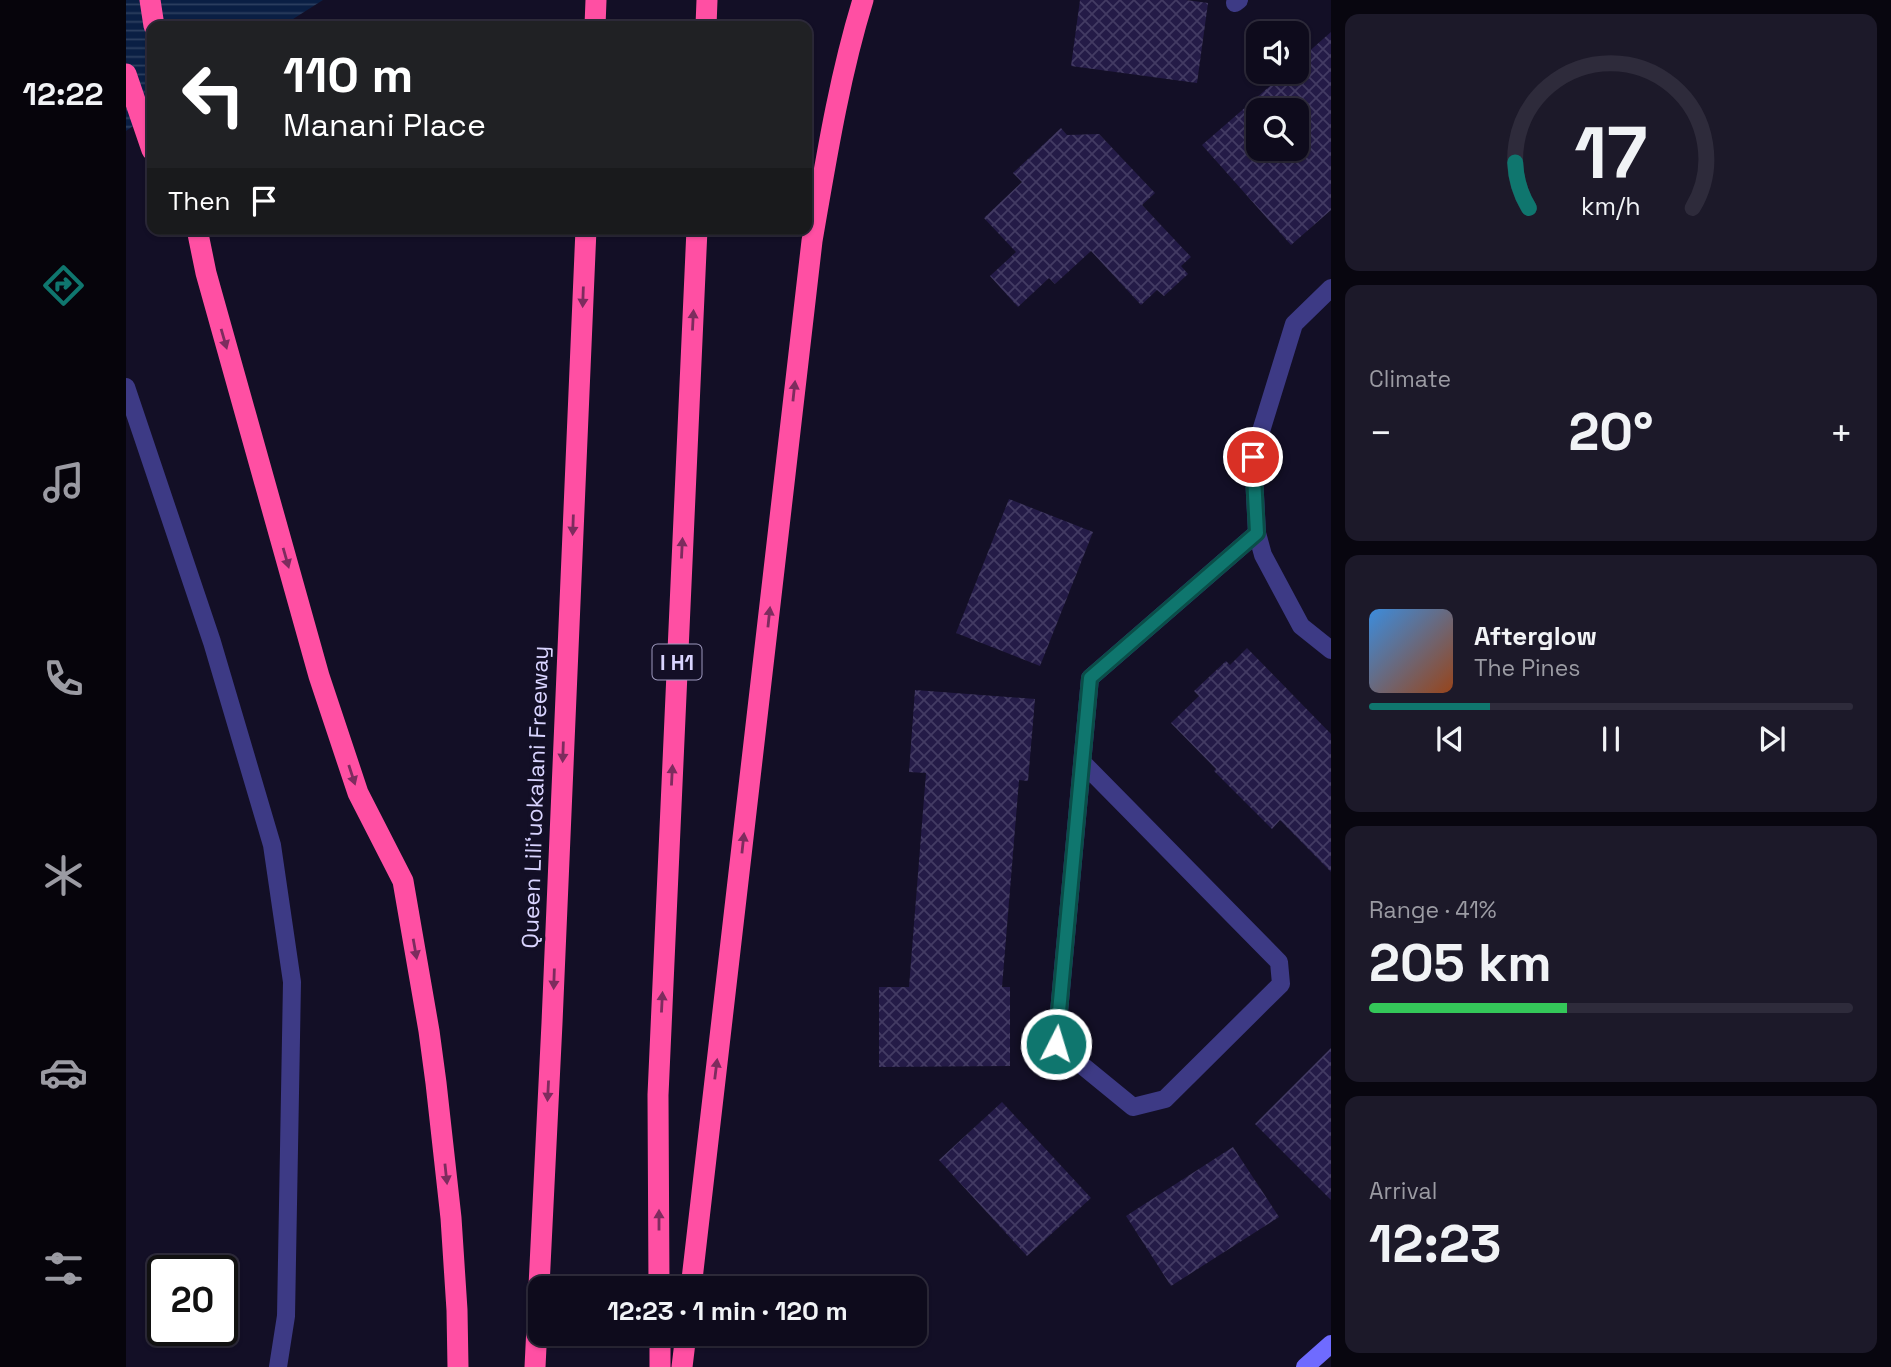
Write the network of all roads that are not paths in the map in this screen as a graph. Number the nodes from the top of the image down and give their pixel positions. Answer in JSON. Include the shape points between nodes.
{"nodes":[{"id":1,"x":150,"y":0,"type":"edge"},
{"id":2,"x":596,"y":0,"type":"edge"},
{"id":3,"x":707,"y":0,"type":"edge"},
{"id":4,"x":863,"y":0,"type":"edge"},
{"id":5,"x":153,"y":21,"type":"edge"},
{"id":6,"x":595,"y":21,"type":"edge"},
{"id":7,"x":706,"y":21,"type":"edge"},
{"id":8,"x":126,"y":74,"type":"edge"},
{"id":9,"x":147,"y":135,"type":"edge"},
{"id":10,"x":190,"y":235,"type":"edge"},
{"id":11,"x":198,"y":235,"type":"edge"},
{"id":12,"x":586,"y":235,"type":"edge"},
{"id":13,"x":697,"y":235,"type":"edge"},
{"id":14,"x":206,"y":273,"type":"junction"},
{"id":15,"x":1331,"y":288,"type":"edge"},
{"id":16,"x":126,"y":387,"type":"edge"},
{"id":17,"x":1257,"y":533,"type":"junction"},
{"id":18,"x":1331,"y":650,"type":"edge"},
{"id":19,"x":1082,"y":762,"type":"junction"},
{"id":20,"x":659,"y":1276,"type":"edge"},
{"id":21,"x":692,"y":1276,"type":"edge"},
{"id":22,"x":660,"y":1346,"type":"edge"},
{"id":23,"x":685,"y":1346,"type":"edge"},
{"id":24,"x":1331,"y":1346,"type":"edge"},
{"id":25,"x":278,"y":1367,"type":"edge"},
{"id":26,"x":458,"y":1367,"type":"edge"},
{"id":27,"x":535,"y":1367,"type":"edge"},
{"id":28,"x":660,"y":1367,"type":"edge"},
{"id":29,"x":682,"y":1367,"type":"edge"},
{"id":30,"x":1305,"y":1367,"type":"edge"},
{"id":31,"x":1313,"y":1367,"type":"edge"}],
"edges":[{"from":1,"to":5,"type":"highway"},
{"from":2,"to":6,"type":"highway"},
{"from":3,"to":7,"type":"highway"},
{"from":21,"to":4,"type":"highway","one_way":true,"via":[[812,241],[831,130]]},
{"from":8,"to":9,"type":"highway"},
{"from":10,"to":14,"type":"highway"},
{"from":11,"to":14,"type":"highway"},
{"from":12,"to":27,"type":"highway","name":"Queen Liliʻuokalani Freeway","one_way":true},
{"from":20,"to":13,"type":"highway","number":"I H1","one_way":true,"via":[[658,1095]]},
{"from":14,"to":26,"type":"highway","one_way":true,"via":[[319,676],[358,793],[403,881],[437,1097],[452,1231]]},
{"from":15,"to":17,"type":"street","via":[[1294,324],[1253,457]]},
{"from":16,"to":25,"type":"street","via":[[212,642],[272,845],[292,982],[286,1316]]},
{"from":17,"to":18,"type":"street","via":[[1263,555],[1301,626]]},
{"from":17,"to":19,"type":"street","via":[[1090,678]]},
{"from":19,"to":19,"type":"street","via":[[1056,1044],[1133,1107],[1165,1099],[1281,985],[1279,962]]},
{"from":22,"to":28,"type":"highway"},
{"from":23,"to":29,"type":"highway"},
{"from":24,"to":30,"type":"main road"},
{"from":24,"to":31,"type":"main road"}]}
